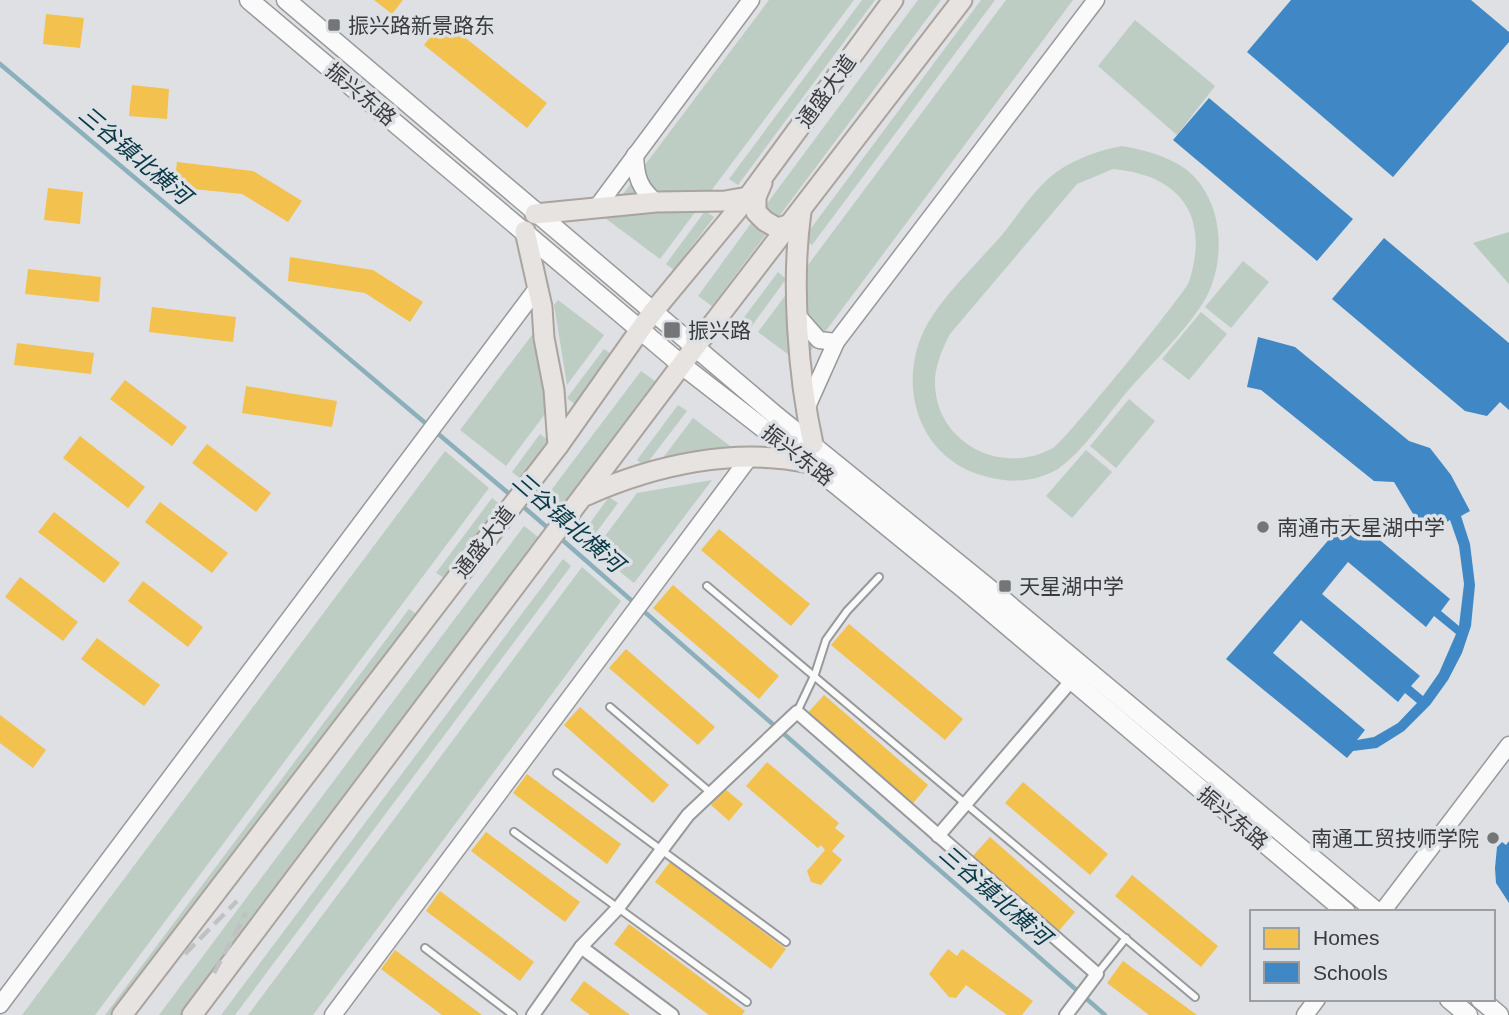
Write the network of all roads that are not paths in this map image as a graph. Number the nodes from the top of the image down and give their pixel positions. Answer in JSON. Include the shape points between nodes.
{"nodes":[{"id":1,"x":249,"y":0,"type":"edge"},
{"id":2,"x":286,"y":0,"type":"edge"},
{"id":3,"x":751,"y":0,"type":"edge"},
{"id":4,"x":893,"y":0,"type":"edge"},
{"id":5,"x":962,"y":0,"type":"edge"},
{"id":6,"x":1096,"y":0,"type":"edge"},
{"id":7,"x":635,"y":155,"type":"junction"},
{"id":8,"x":764,"y":176,"type":"junction"},
{"id":9,"x":748,"y":197,"type":"junction"},
{"id":10,"x":656,"y":202,"type":"junction"},
{"id":11,"x":597,"y":207,"type":"junction"},
{"id":12,"x":796,"y":218,"type":"junction"},
{"id":13,"x":530,"y":223,"type":"junction"},
{"id":14,"x":538,"y":288,"type":"junction"},
{"id":15,"x":797,"y":314,"type":"junction"},
{"id":16,"x":646,"y":321,"type":"junction"},
{"id":17,"x":836,"y":342,"type":"junction"},
{"id":18,"x":695,"y":347,"type":"junction"},
{"id":19,"x":682,"y":366,"type":"junction"},
{"id":20,"x":806,"y":409,"type":"junction"},
{"id":21,"x":558,"y":446,"type":"junction"},
{"id":22,"x":811,"y":453,"type":"junction"},
{"id":23,"x":749,"y":457,"type":"junction"},
{"id":24,"x":583,"y":497,"type":"junction"},
{"id":25,"x":879,"y":577,"type":"dead end"},
{"id":26,"x":707,"y":586,"type":"dead end"},
{"id":27,"x":815,"y":674,"type":"junction"},
{"id":28,"x":1077,"y":674,"type":"junction"},
{"id":29,"x":610,"y":707,"type":"dead end"},
{"id":30,"x":797,"y":712,"type":"junction"},
{"id":31,"x":1509,"y":745,"type":"edge"},
{"id":32,"x":557,"y":773,"type":"dead end"},
{"id":33,"x":711,"y":793,"type":"junction"},
{"id":34,"x":966,"y":803,"type":"junction"},
{"id":35,"x":514,"y":832,"type":"dead end"},
{"id":36,"x":938,"y":836,"type":"junction"},
{"id":37,"x":663,"y":849,"type":"junction"},
{"id":38,"x":618,"y":908,"type":"junction"},
{"id":39,"x":1344,"y":910,"type":"edge"},
{"id":40,"x":1376,"y":910,"type":"edge"},
{"id":41,"x":1381,"y":910,"type":"edge"},
{"id":42,"x":1126,"y":939,"type":"junction"},
{"id":43,"x":786,"y":942,"type":"dead end"},
{"id":44,"x":581,"y":947,"type":"junction"},
{"id":45,"x":425,"y":948,"type":"dead end"},
{"id":46,"x":1097,"y":974,"type":"junction"},
{"id":47,"x":1195,"y":997,"type":"dead end"},
{"id":48,"x":1451,"y":1001,"type":"edge"},
{"id":49,"x":1482,"y":1001,"type":"edge"},
{"id":50,"x":747,"y":1002,"type":"dead end"},
{"id":51,"x":0,"y":1005,"type":"edge"},
{"id":52,"x":122,"y":1015,"type":"edge"},
{"id":53,"x":192,"y":1015,"type":"edge"},
{"id":54,"x":333,"y":1015,"type":"edge"},
{"id":55,"x":513,"y":1015,"type":"edge"},
{"id":56,"x":533,"y":1015,"type":"edge"},
{"id":57,"x":672,"y":1015,"type":"edge"},
{"id":58,"x":1066,"y":1015,"type":"edge"},
{"id":59,"x":1468,"y":1015,"type":"edge"},
{"id":60,"x":1499,"y":1015,"type":"edge"}],
"edges":[{"from":1,"to":13,"type":"main road","name":"振兴东路"},
{"from":2,"to":13,"type":"main road","name":"振兴东路"},
{"from":3,"to":7,"type":"street"},
{"from":4,"to":8,"type":"main road","name":"通盛大道"},
{"from":5,"to":12,"type":"main road"},
{"from":6,"to":17,"type":"street"},
{"from":7,"to":10,"type":"street","via":[[636,178]]},
{"from":7,"to":11,"type":"street"},
{"from":8,"to":9,"type":"main road","name":"通盛大道"},
{"from":8,"to":12,"type":"main road","via":[[756,212],[777,228]]},
{"from":9,"to":10,"type":"main road"},
{"from":9,"to":16,"type":"main road","name":"通盛大道"},
{"from":10,"to":11,"type":"main road"},
{"from":11,"to":13,"type":"main road"},
{"from":12,"to":15,"type":"main road"},
{"from":12,"to":18,"type":"main road"},
{"from":13,"to":14,"type":"main road"},
{"from":13,"to":16,"type":"main road","name":"振兴东路"},
{"from":14,"to":21,"type":"main road"},
{"from":14,"to":51,"type":"street"},
{"from":15,"to":17,"type":"street","via":[[819,340]]},
{"from":15,"to":20,"type":"main road"},
{"from":16,"to":18,"type":"main road","name":"振兴东路"},
{"from":16,"to":19,"type":"main road","name":"振兴东路"},
{"from":16,"to":21,"type":"main road","name":"通盛大道"},
{"from":17,"to":20,"type":"street"},
{"from":18,"to":19,"type":"main road"},
{"from":18,"to":22,"type":"main road","name":"振兴东路"},
{"from":19,"to":22,"type":"main road","name":"振兴东路"},
{"from":19,"to":24,"type":"main road"},
{"from":20,"to":22,"type":"main road"},
{"from":21,"to":52,"type":"main road","name":"通盛大道"},
{"from":22,"to":23,"type":"main road"},
{"from":22,"to":28,"type":"main road","name":"振兴东路"},
{"from":23,"to":24,"type":"main road","via":[[653,470]]},
{"from":23,"to":54,"type":"street"},
{"from":24,"to":53,"type":"main road"},
{"from":25,"to":27,"type":"lane","via":[[826,640]]},
{"from":26,"to":27,"type":"lane"},
{"from":27,"to":30,"type":"lane"},
{"from":27,"to":34,"type":"lane"},
{"from":28,"to":34,"type":"street"},
{"from":28,"to":39,"type":"main road","name":"振兴东路"},
{"from":28,"to":40,"type":"main road","name":"振兴东路"},
{"from":29,"to":33,"type":"lane"},
{"from":30,"to":33,"type":"street"},
{"from":30,"to":36,"type":"street"},
{"from":31,"to":41,"type":"street"},
{"from":32,"to":37,"type":"lane"},
{"from":33,"to":37,"type":"street"},
{"from":34,"to":36,"type":"street"},
{"from":34,"to":42,"type":"lane"},
{"from":35,"to":38,"type":"lane"},
{"from":36,"to":46,"type":"street"},
{"from":37,"to":38,"type":"street"},
{"from":37,"to":43,"type":"lane"},
{"from":38,"to":44,"type":"street"},
{"from":38,"to":50,"type":"lane"},
{"from":42,"to":46,"type":"lane"},
{"from":42,"to":47,"type":"lane"},
{"from":44,"to":56,"type":"street"},
{"from":44,"to":57,"type":"street"},
{"from":45,"to":55,"type":"lane"},
{"from":46,"to":58,"type":"street"},
{"from":48,"to":59,"type":"main road"},
{"from":49,"to":60,"type":"main road"}]}
